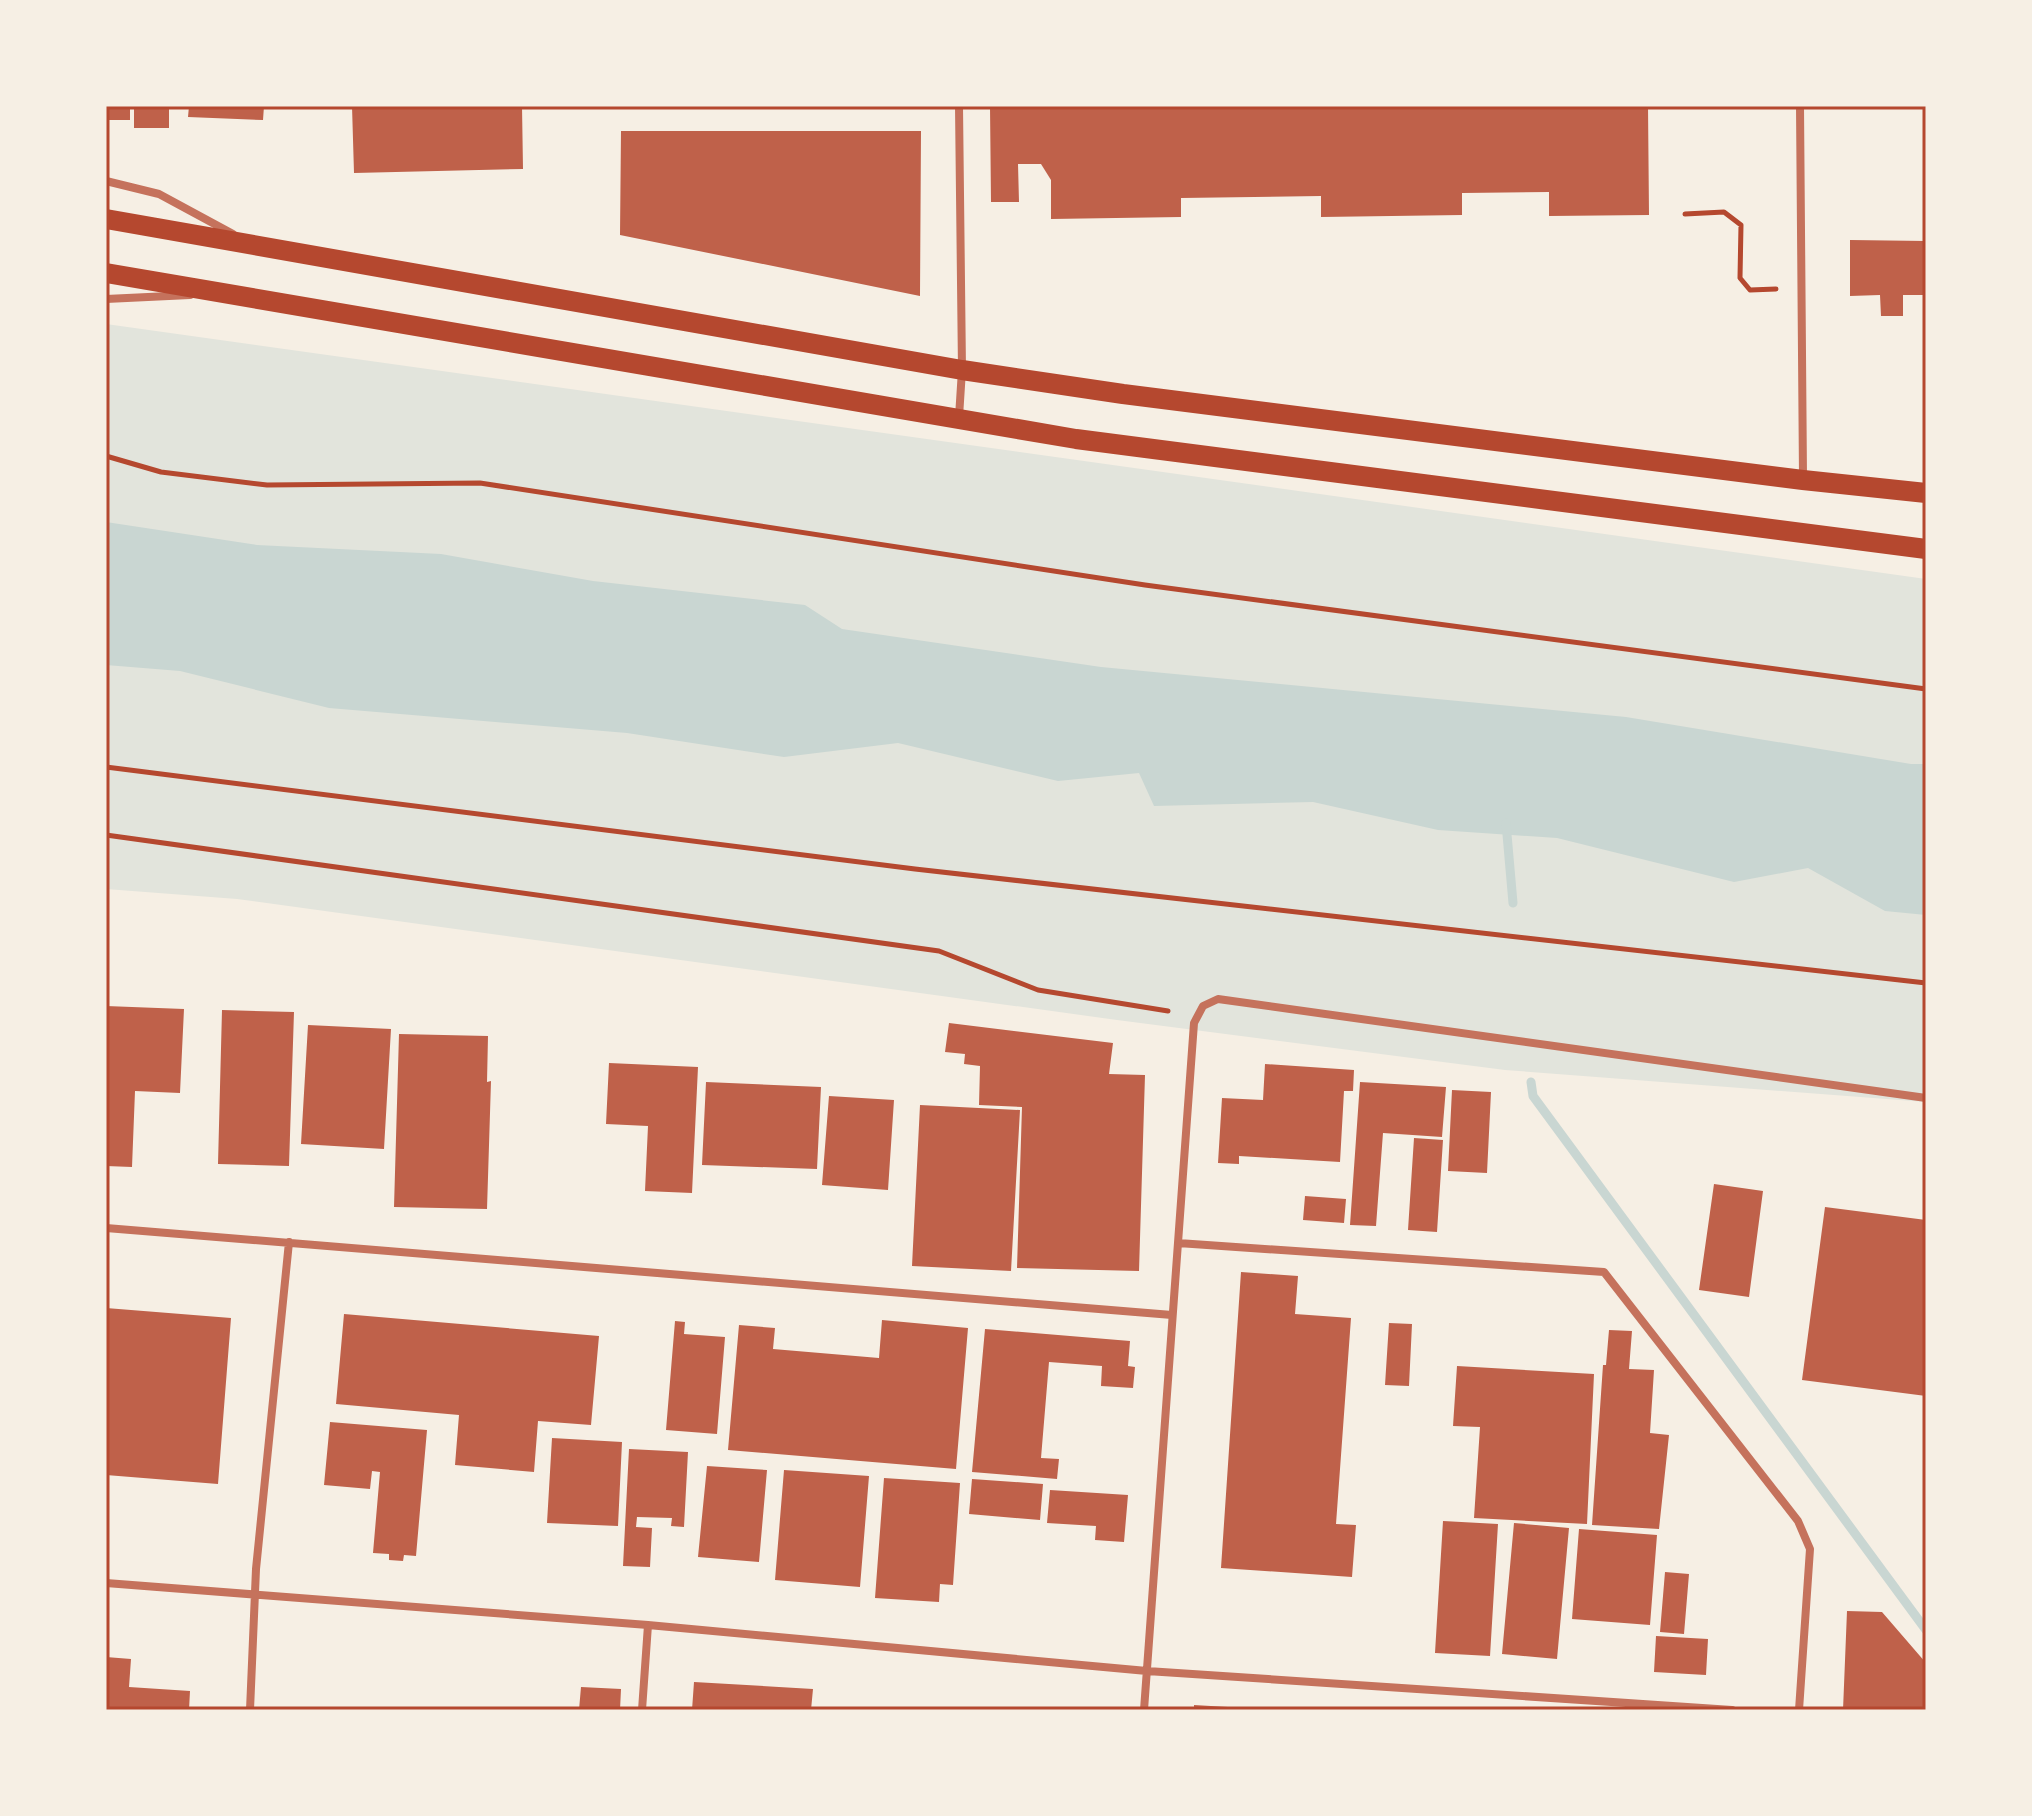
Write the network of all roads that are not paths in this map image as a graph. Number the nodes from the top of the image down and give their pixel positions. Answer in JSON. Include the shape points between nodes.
{"nodes":[{"id":1,"x":959,"y":106,"type":"edge"},
{"id":2,"x":1800,"y":106,"type":"edge"},
{"id":3,"x":106,"y":181,"type":"edge"},
{"id":4,"x":106,"y":219,"type":"edge"},
{"id":5,"x":253,"y":245,"type":"junction"},
{"id":6,"x":106,"y":273,"type":"edge"},
{"id":7,"x":227,"y":294,"type":"junction"},
{"id":8,"x":106,"y":299,"type":"edge"},
{"id":9,"x":962,"y":370,"type":"junction"},
{"id":10,"x":959,"y":419,"type":"junction"},
{"id":11,"x":1803,"y":480,"type":"junction"},
{"id":12,"x":1926,"y":493,"type":"edge"},
{"id":13,"x":1926,"y":549,"type":"edge"},
{"id":14,"x":1926,"y":1098,"type":"edge"},
{"id":15,"x":106,"y":1228,"type":"edge"},
{"id":16,"x":289,"y":1242,"type":"junction"},
{"id":17,"x":1178,"y":1243,"type":"junction"},
{"id":18,"x":1172,"y":1315,"type":"junction"},
{"id":19,"x":106,"y":1583,"type":"edge"},
{"id":20,"x":256,"y":1595,"type":"junction"},
{"id":21,"x":648,"y":1625,"type":"junction"},
{"id":22,"x":1147,"y":1671,"type":"junction"},
{"id":23,"x":250,"y":1710,"type":"edge"},
{"id":24,"x":642,"y":1710,"type":"edge"},
{"id":25,"x":1144,"y":1710,"type":"edge"},
{"id":26,"x":1732,"y":1710,"type":"edge"},
{"id":27,"x":1799,"y":1710,"type":"edge"}],
"edges":[{"from":1,"to":9,"type":"street"},
{"from":2,"to":11,"type":"street"},
{"from":3,"to":5,"type":"street","via":[[159,194]]},
{"from":4,"to":5,"type":"main road"},
{"from":5,"to":9,"type":"main road"},
{"from":6,"to":7,"type":"main road"},
{"from":7,"to":8,"type":"street"},
{"from":7,"to":10,"type":"main road"},
{"from":9,"to":10,"type":"street"},
{"from":9,"to":11,"type":"main road"},
{"from":10,"to":13,"type":"main road","via":[[1092,441]]},
{"from":11,"to":12,"type":"main road"},
{"from":14,"to":17,"type":"street","via":[[1218,999],[1203,1006],[1194,1023]]},
{"from":15,"to":16,"type":"street"},
{"from":16,"to":18,"type":"street"},
{"from":16,"to":20,"type":"street"},
{"from":17,"to":18,"type":"street"},
{"from":17,"to":27,"type":"street","via":[[1604,1272],[1798,1521],[1810,1549]]},
{"from":18,"to":22,"type":"street"},
{"from":19,"to":20,"type":"street"},
{"from":20,"to":21,"type":"street"},
{"from":20,"to":23,"type":"street"},
{"from":21,"to":22,"type":"street"},
{"from":21,"to":24,"type":"street"},
{"from":22,"to":25,"type":"street"},
{"from":22,"to":26,"type":"street"}]}
